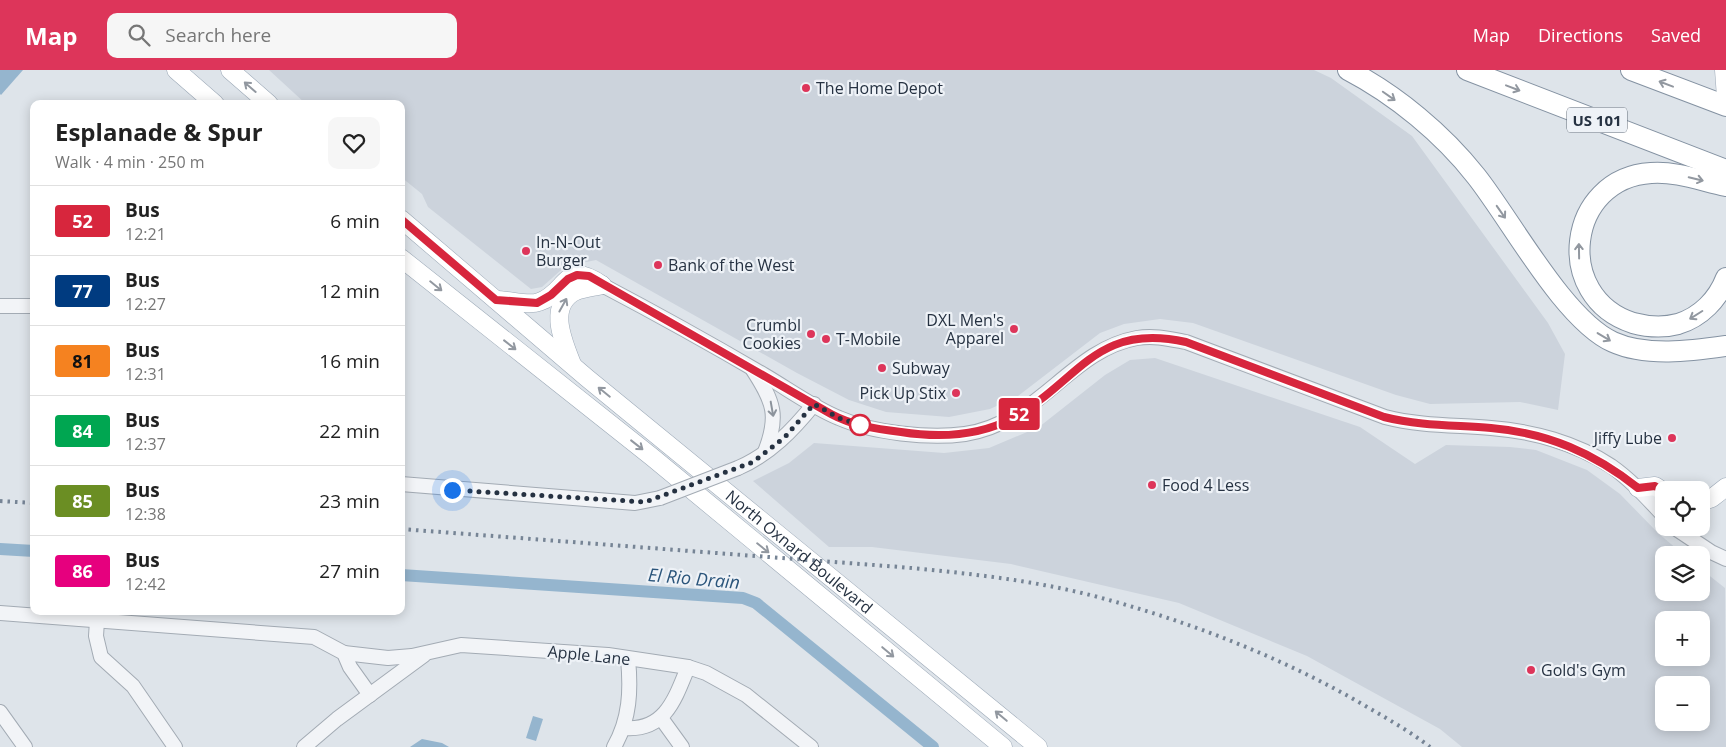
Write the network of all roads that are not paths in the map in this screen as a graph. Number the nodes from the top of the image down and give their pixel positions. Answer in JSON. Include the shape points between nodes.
{"nodes":[{"id":1,"x":176,"y":70,"type":"edge"},
{"id":2,"x":230,"y":70,"type":"edge"},
{"id":3,"x":1348,"y":70,"type":"edge"},
{"id":4,"x":1467,"y":70,"type":"edge"},
{"id":5,"x":1631,"y":70,"type":"edge"},
{"id":6,"x":1724,"y":70,"type":"edge"},
{"id":7,"x":210,"y":100,"type":"edge"},
{"id":8,"x":264,"y":100,"type":"edge"},
{"id":9,"x":1723,"y":102,"type":"edge"},
{"id":10,"x":1726,"y":170,"type":"edge"},
{"id":11,"x":1726,"y":186,"type":"edge"},
{"id":12,"x":405,"y":222,"type":"edge"},
{"id":13,"x":405,"y":261,"type":"edge"},
{"id":14,"x":1726,"y":278,"type":"edge"},
{"id":15,"x":602,"y":285,"type":"junction"},
{"id":16,"x":0,"y":294,"type":"edge"},
{"id":17,"x":496,"y":300,"type":"junction"},
{"id":18,"x":28,"y":305,"type":"edge"},
{"id":19,"x":0,"y":306,"type":"edge"},
{"id":20,"x":1726,"y":346,"type":"edge"},
{"id":21,"x":574,"y":368,"type":"junction"},
{"id":22,"x":751,"y":368,"type":"junction"},
{"id":23,"x":814,"y":404,"type":"junction"},
{"id":24,"x":764,"y":455,"type":"junction"},
{"id":25,"x":405,"y":484,"type":"edge"},
{"id":26,"x":1655,"y":486,"type":"edge"},
{"id":27,"x":1726,"y":487,"type":"edge"},
{"id":28,"x":1638,"y":488,"type":"junction"},
{"id":29,"x":1710,"y":499,"type":"edge"},
{"id":30,"x":1655,"y":506,"type":"edge"},
{"id":31,"x":1687,"y":536,"type":"edge"},
{"id":32,"x":1726,"y":559,"type":"edge"},
{"id":33,"x":0,"y":613,"type":"edge"},
{"id":34,"x":97,"y":621,"type":"junction"},
{"id":35,"x":429,"y":651,"type":"junction"},
{"id":36,"x":344,"y":653,"type":"junction"},
{"id":37,"x":628,"y":659,"type":"junction"},
{"id":38,"x":688,"y":667,"type":"junction"},
{"id":39,"x":370,"y":695,"type":"junction"},
{"id":40,"x":0,"y":712,"type":"edge"},
{"id":41,"x":661,"y":718,"type":"junction"},
{"id":42,"x":625,"y":728,"type":"junction"},
{"id":43,"x":25,"y":747,"type":"edge"},
{"id":44,"x":175,"y":747,"type":"edge"},
{"id":45,"x":304,"y":747,"type":"edge"},
{"id":46,"x":614,"y":747,"type":"edge"},
{"id":47,"x":682,"y":747,"type":"edge"},
{"id":48,"x":811,"y":747,"type":"edge"},
{"id":49,"x":1004,"y":747,"type":"edge"},
{"id":50,"x":1038,"y":747,"type":"edge"}],
"edges":[{"from":1,"to":7,"type":"main road"},
{"from":8,"to":2,"type":"main road","one_way":true},
{"from":3,"to":20,"type":"highway","one_way":true,"via":[[1417,117],[1466,164],[1566,302],[1599,334],[1623,346],[1655,351]]},
{"from":4,"to":10,"type":"highway","number":"US 101","one_way":true},
{"from":9,"to":5,"type":"highway","one_way":true},
{"from":6,"to":9,"type":"main road"},
{"from":14,"to":11,"type":"highway","one_way":true,"via":[[1715,298],[1696,316],[1672,325],[1646,326],[1620,318],[1599,301],[1584,278],[1579,251],[1583,225],[1591,208],[1602,194],[1625,179],[1660,172]]},
{"from":12,"to":17,"type":"main road","name":"North Oxnard Boulevard"},
{"from":13,"to":49,"type":"main road","name":"North Oxnard Boulevard","one_way":true,"via":[[652,457]]},
{"from":15,"to":17,"type":"main road","via":[[589,276],[577,275],[537,303]]},
{"from":21,"to":15,"type":"main road","one_way":true,"via":[[563,341],[558,312],[560,306],[576,291]]},
{"from":15,"to":22,"type":"street"},
{"from":16,"to":18,"type":"street"},
{"from":17,"to":21,"type":"main road","name":"North Oxnard Boulevard"},
{"from":18,"to":19,"type":"street"},
{"from":50,"to":21,"type":"main road","name":"North Oxnard Boulevard","one_way":true},
{"from":22,"to":23,"type":"street"},
{"from":22,"to":24,"type":"street","one_way":true,"via":[[765,388],[774,414],[773,430]]},
{"from":23,"to":24,"type":"street"},
{"from":23,"to":28,"type":"street","via":[[839,418],[870,428],[940,436],[967,434],[1013,418],[1107,347],[1154,337],[1186,342],[1406,423],[1494,428],[1543,436],[1600,460]]},
{"from":24,"to":25,"type":"street","bridge":true,"via":[[660,498],[636,503]]},
{"from":26,"to":28,"type":"main road"},
{"from":27,"to":29,"type":"main road"},
{"from":28,"to":30,"type":"street"},
{"from":31,"to":32,"type":"street"},
{"from":33,"to":34,"type":"street","name":"Apple Lane"},
{"from":34,"to":36,"type":"street","name":"Apple Lane","via":[[314,637]]},
{"from":34,"to":44,"type":"street","via":[[96,636],[101,657],[133,686]]},
{"from":35,"to":36,"type":"street","name":"Apple Lane","via":[[388,658]]},
{"from":35,"to":37,"type":"street","name":"Apple Lane","via":[[461,644]]},
{"from":35,"to":39,"type":"street"},
{"from":36,"to":39,"type":"street"},
{"from":37,"to":38,"type":"street","name":"Apple Lane"},
{"from":37,"to":42,"type":"street","via":[[630,680]]},
{"from":38,"to":41,"type":"street","via":[[675,697]]},
{"from":38,"to":48,"type":"street","name":"Apple Lane","via":[[746,694]]},
{"from":39,"to":45,"type":"street"},
{"from":40,"to":43,"type":"street"},
{"from":41,"to":42,"type":"street","via":[[639,729]]},
{"from":41,"to":47,"type":"street"},
{"from":42,"to":46,"type":"street"}]}
